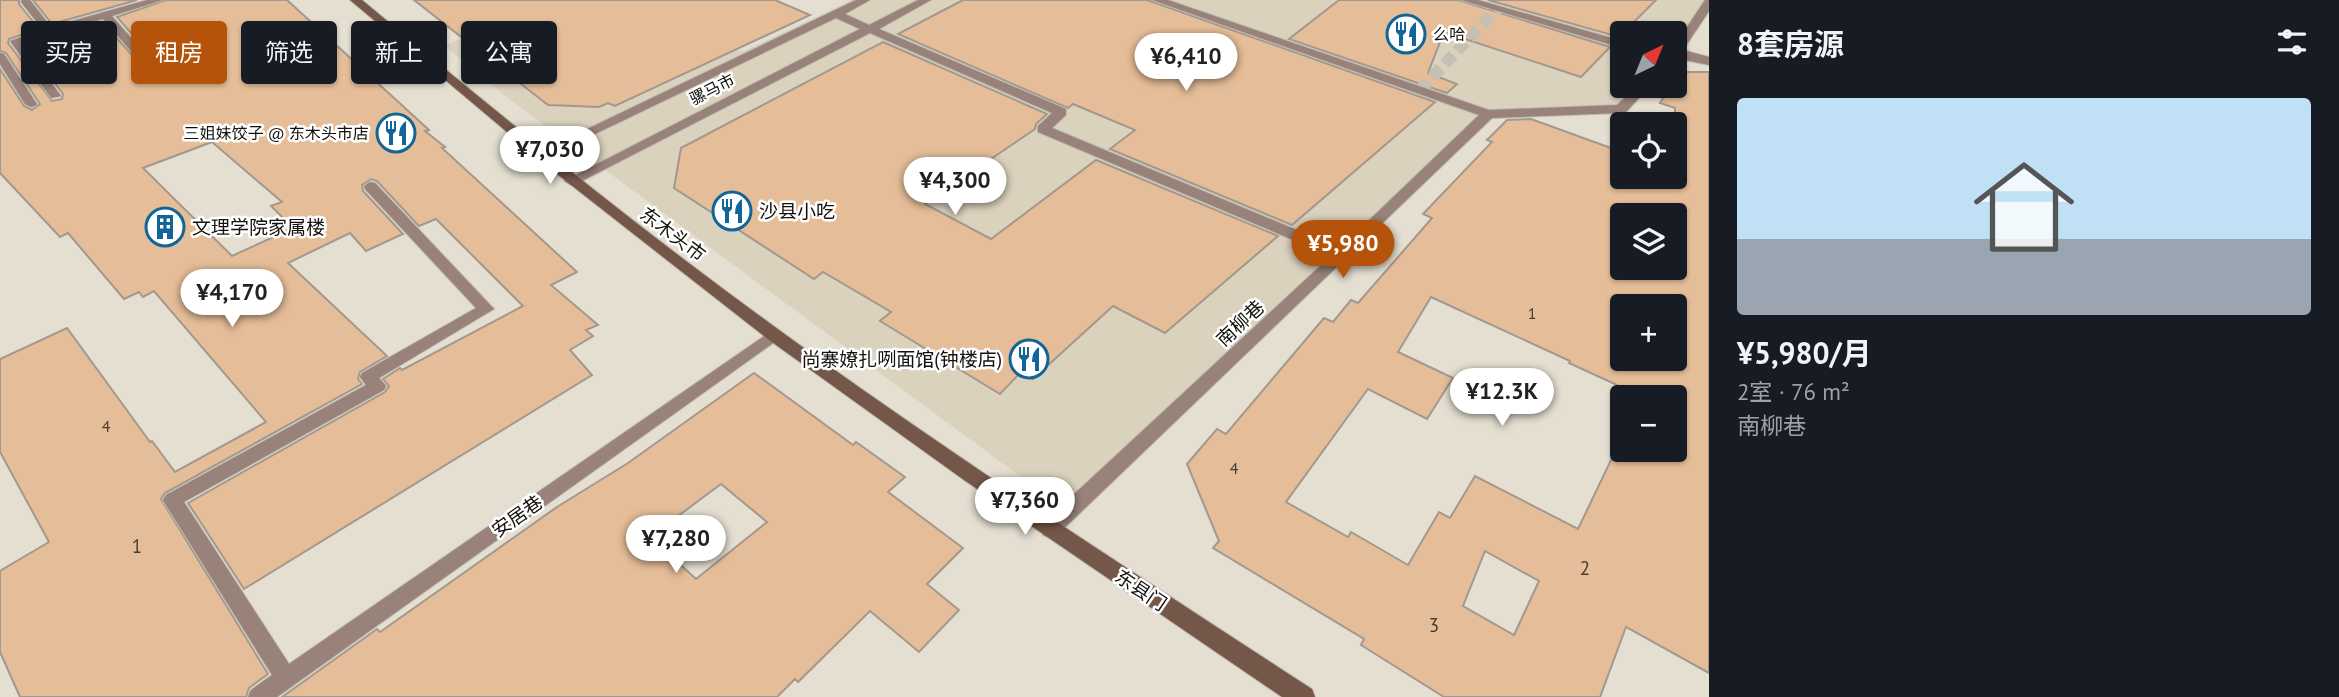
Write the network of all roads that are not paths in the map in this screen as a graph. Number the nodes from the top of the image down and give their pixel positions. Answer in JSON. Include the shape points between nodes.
{"nodes":[{"id":1,"x":158,"y":0,"type":"edge"},
{"id":2,"x":355,"y":0,"type":"edge"},
{"id":3,"x":864,"y":0,"type":"edge"},
{"id":4,"x":926,"y":0,"type":"edge"},
{"id":5,"x":1157,"y":0,"type":"edge"},
{"id":6,"x":1466,"y":0,"type":"edge"},
{"id":7,"x":26,"y":2,"type":"dead end"},
{"id":8,"x":1709,"y":2,"type":"edge"},
{"id":9,"x":835,"y":14,"type":"junction"},
{"id":10,"x":105,"y":15,"type":"junction"},
{"id":11,"x":41,"y":21,"type":"edge"},
{"id":12,"x":84,"y":21,"type":"edge"},
{"id":13,"x":869,"y":29,"type":"junction"},
{"id":14,"x":1687,"y":36,"type":"edge"},
{"id":15,"x":1610,"y":42,"type":"edge"},
{"id":16,"x":131,"y":45,"type":"edge"},
{"id":17,"x":0,"y":56,"type":"edge"},
{"id":18,"x":1687,"y":56,"type":"edge"},
{"id":19,"x":1709,"y":61,"type":"edge"},
{"id":20,"x":46,"y":84,"type":"edge"},
{"id":21,"x":55,"y":96,"type":"dead end"},
{"id":22,"x":1632,"y":98,"type":"edge"},
{"id":23,"x":31,"y":104,"type":"dead end"},
{"id":24,"x":1488,"y":114,"type":"junction"},
{"id":25,"x":540,"y":155,"type":"junction"},
{"id":26,"x":571,"y":181,"type":"junction"},
{"id":27,"x":370,"y":186,"type":"dead end"},
{"id":28,"x":1342,"y":256,"type":"junction"},
{"id":29,"x":775,"y":336,"type":"junction"},
{"id":30,"x":1050,"y":529,"type":"junction"},
{"id":31,"x":286,"y":678,"type":"junction"},
{"id":32,"x":259,"y":697,"type":"edge"},
{"id":33,"x":1303,"y":697,"type":"edge"}],
"edges":[{"from":1,"to":10,"type":"lane"},
{"from":2,"to":25,"type":"street","name":"东木头市"},
{"from":3,"to":9,"type":"street","name":"骡马市"},
{"from":4,"to":13,"type":"street","name":"骡马市"},
{"from":5,"to":24,"type":"street"},
{"from":6,"to":15,"type":"street"},
{"from":7,"to":11,"type":"lane"},
{"from":8,"to":14,"type":"street"},
{"from":9,"to":13,"type":"street"},
{"from":9,"to":25,"type":"street","name":"骡马市"},
{"from":10,"to":12,"type":"lane"},
{"from":10,"to":16,"type":"lane"},
{"from":13,"to":26,"type":"street","name":"骡马市"},
{"from":13,"to":28,"type":"street","via":[[1061,112],[1043,129]]},
{"from":17,"to":23,"type":"lane"},
{"from":18,"to":19,"type":"street"},
{"from":20,"to":21,"type":"lane"},
{"from":22,"to":24,"type":"street","via":[[1621,110]]},
{"from":24,"to":28,"type":"street","name":"南柳巷"},
{"from":25,"to":26,"type":"street","name":"东木头市"},
{"from":26,"to":29,"type":"street","name":"东木头市"},
{"from":27,"to":31,"type":"lane","via":[[486,309],[368,376],[378,386],[172,500]]},
{"from":28,"to":30,"type":"street","name":"南柳巷"},
{"from":29,"to":30,"type":"street","name":"东县门"},
{"from":29,"to":31,"type":"lane","name":"安居巷"},
{"from":30,"to":33,"type":"street","name":"东县门"},
{"from":31,"to":32,"type":"lane","name":"安居巷"}]}
